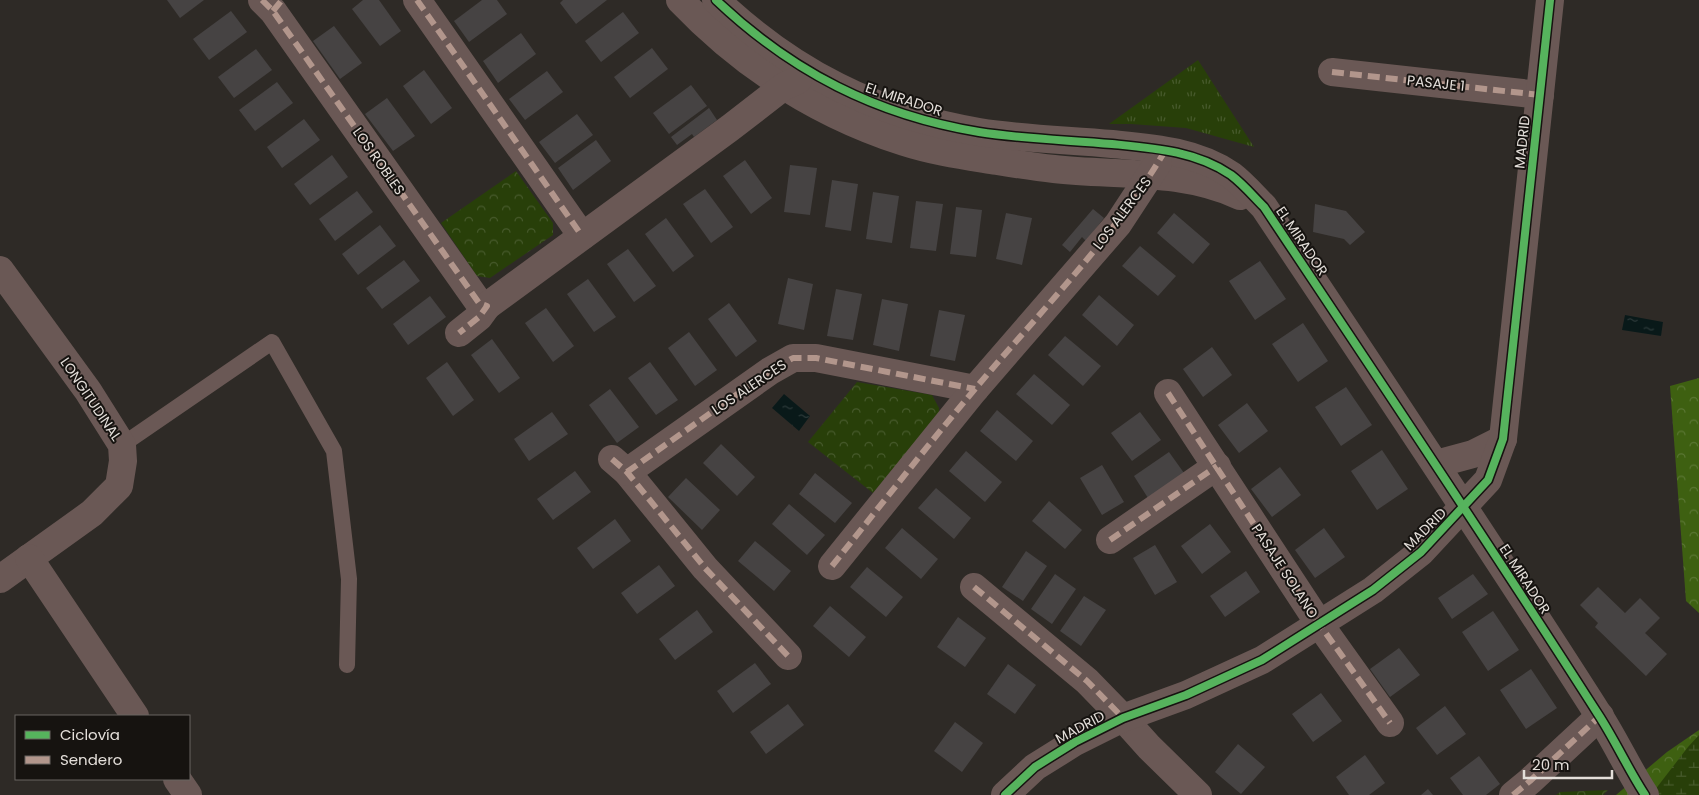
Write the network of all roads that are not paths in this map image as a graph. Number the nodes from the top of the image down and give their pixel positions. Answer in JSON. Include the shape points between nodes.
{"nodes":[{"id":1,"x":417,"y":0,"type":"edge"},
{"id":2,"x":680,"y":0,"type":"edge"},
{"id":3,"x":716,"y":0,"type":"edge"},
{"id":4,"x":1550,"y":0,"type":"edge"},
{"id":5,"x":272,"y":4,"type":"edge"},
{"id":6,"x":1332,"y":72,"type":"dead end"},
{"id":7,"x":812,"y":74,"type":"junction"},
{"id":8,"x":783,"y":87,"type":"junction"},
{"id":9,"x":1540,"y":94,"type":"junction"},
{"id":10,"x":1166,"y":149,"type":"junction"},
{"id":11,"x":1151,"y":176,"type":"junction"},
{"id":12,"x":1264,"y":206,"type":"junction"},
{"id":13,"x":582,"y":236,"type":"junction"},
{"id":14,"x":0,"y":270,"type":"edge"},
{"id":15,"x":488,"y":306,"type":"junction"},
{"id":16,"x":459,"y":332,"type":"dead end"},
{"id":17,"x":975,"y":388,"type":"junction"},
{"id":18,"x":1168,"y":393,"type":"dead end"},
{"id":19,"x":1503,"y":439,"type":"junction"},
{"id":20,"x":122,"y":445,"type":"junction"},
{"id":21,"x":1436,"y":464,"type":"junction"},
{"id":22,"x":1216,"y":466,"type":"junction"},
{"id":23,"x":1464,"y":507,"type":"junction"},
{"id":24,"x":1110,"y":540,"type":"dead end"},
{"id":25,"x":29,"y":558,"type":"junction"},
{"id":26,"x":832,"y":566,"type":"dead end"},
{"id":27,"x":0,"y":579,"type":"edge"},
{"id":28,"x":974,"y":587,"type":"dead end"},
{"id":29,"x":1320,"y":624,"type":"junction"},
{"id":30,"x":788,"y":656,"type":"dead end"},
{"id":31,"x":347,"y":665,"type":"dead end"},
{"id":32,"x":134,"y":715,"type":"edge"},
{"id":33,"x":1600,"y":716,"type":"junction"},
{"id":34,"x":1123,"y":718,"type":"junction"},
{"id":35,"x":1390,"y":723,"type":"dead end"},
{"id":36,"x":178,"y":780,"type":"edge"},
{"id":37,"x":188,"y":795,"type":"edge"},
{"id":38,"x":1005,"y":795,"type":"edge"},
{"id":39,"x":1198,"y":795,"type":"edge"},
{"id":40,"x":1513,"y":795,"type":"edge"},
{"id":41,"x":1645,"y":795,"type":"edge"}],
"edges":[{"from":1,"to":13,"type":"street"},
{"from":2,"to":8,"type":"street","name":"EL MIRADOR","via":[[746,61]]},
{"from":3,"to":7,"type":"street","name":"EL MIRADOR","via":[[774,49]]},
{"from":4,"to":9,"type":"street","name":"MADRID"},
{"from":5,"to":15,"type":"street","name":"LOS ROBLES","via":[[480,304]]},
{"from":6,"to":9,"type":"street","name":"PASAJE 1"},
{"from":7,"to":8,"type":"street"},
{"from":7,"to":10,"type":"street","name":"EL MIRADOR","via":[[894,111],[937,124],[981,132]]},
{"from":8,"to":11,"type":"street","name":"EL MIRADOR","via":[[863,128],[949,154],[1053,169]]},
{"from":8,"to":13,"type":"street"},
{"from":9,"to":19,"type":"street","name":"MADRID"},
{"from":10,"to":11,"type":"street","name":"LOS ALERCES"},
{"from":10,"to":12,"type":"street","name":"EL MIRADOR","via":[[1208,163],[1231,176]]},
{"from":11,"to":12,"type":"street","name":"EL MIRADOR","via":[[1207,183]]},
{"from":11,"to":17,"type":"street","name":"LOS ALERCES","via":[[1118,224]]},
{"from":12,"to":21,"type":"street","name":"EL MIRADOR"},
{"from":13,"to":15,"type":"street"},
{"from":14,"to":20,"type":"street","name":"LONGITUDINAL","via":[[88,391]]},
{"from":15,"to":16,"type":"street","via":[[480,317]]},
{"from":17,"to":26,"type":"street","name":"LOS ALERCES"},
{"from":17,"to":30,"type":"street","name":"LOS ALERCES","via":[[816,358],[793,358],[619,465],[705,568]]},
{"from":18,"to":22,"type":"street","name":"PASAJE SOLANO"},
{"from":19,"to":21,"type":"street","via":[[1473,454]]},
{"from":19,"to":23,"type":"street","name":"MADRID","via":[[1488,480]]},
{"from":20,"to":25,"type":"street","name":"LONGITUDINAL","via":[[119,486],[92,513]]},
{"from":20,"to":31,"type":"lane","via":[[272,342],[334,451],[349,579]]},
{"from":21,"to":23,"type":"street","name":"EL MIRADOR"},
{"from":22,"to":24,"type":"street"},
{"from":22,"to":29,"type":"street","name":"PASAJE SOLANO"},
{"from":23,"to":29,"type":"street","name":"MADRID","via":[[1421,552],[1373,590]]},
{"from":23,"to":33,"type":"street","name":"EL MIRADOR"},
{"from":25,"to":27,"type":"street","name":"LONGITUDINAL"},
{"from":25,"to":32,"type":"street"},
{"from":28,"to":34,"type":"street","via":[[1088,681]]},
{"from":29,"to":34,"type":"street","name":"MADRID","via":[[1262,660],[1186,695]]},
{"from":29,"to":35,"type":"street","name":"PASAJE SOLANO"},
{"from":33,"to":40,"type":"street"},
{"from":33,"to":41,"type":"street","name":"EL MIRADOR"},
{"from":34,"to":38,"type":"street","name":"MADRID","via":[[1035,767]]},
{"from":34,"to":39,"type":"street"},
{"from":36,"to":37,"type":"street"}]}
